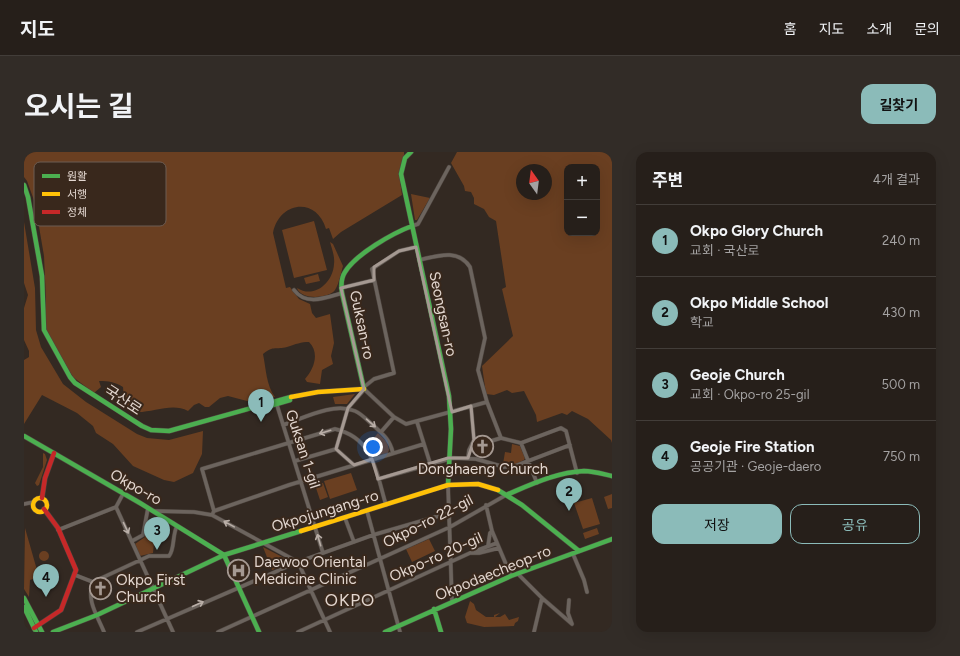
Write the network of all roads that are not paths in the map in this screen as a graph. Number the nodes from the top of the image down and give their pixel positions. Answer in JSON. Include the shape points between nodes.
{"nodes":[{"id":1,"x":411,"y":152,"type":"edge"},
{"id":2,"x":449,"y":167,"type":"dead end"},
{"id":3,"x":24,"y":185,"type":"edge"},
{"id":4,"x":24,"y":192,"type":"edge"},
{"id":5,"x":412,"y":226,"type":"junction"},
{"id":6,"x":416,"y":247,"type":"junction"},
{"id":7,"x":419,"y":260,"type":"junction"},
{"id":8,"x":374,"y":280,"type":"junction"},
{"id":9,"x":341,"y":288,"type":"junction"},
{"id":10,"x":294,"y":290,"type":"dead end"},
{"id":11,"x":342,"y":293,"type":"junction"},
{"id":12,"x":363,"y":389,"type":"junction"},
{"id":13,"x":276,"y":402,"type":"junction"},
{"id":14,"x":487,"y":402,"type":"junction"},
{"id":15,"x":471,"y":406,"type":"junction"},
{"id":16,"x":348,"y":408,"type":"junction"},
{"id":17,"x":451,"y":412,"type":"junction"},
{"id":18,"x":394,"y":416,"type":"junction"},
{"id":19,"x":417,"y":422,"type":"junction"},
{"id":20,"x":283,"y":425,"type":"junction"},
{"id":21,"x":341,"y":430,"type":"junction"},
{"id":22,"x":381,"y":432,"type":"junction"},
{"id":23,"x":24,"y":436,"type":"edge"},
{"id":24,"x":501,"y":438,"type":"junction"},
{"id":25,"x":474,"y":440,"type":"junction"},
{"id":26,"x":289,"y":443,"type":"junction"},
{"id":27,"x":521,"y":443,"type":"junction"},
{"id":28,"x":424,"y":444,"type":"junction"},
{"id":29,"x":570,"y":445,"type":"junction"},
{"id":30,"x":336,"y":449,"type":"junction"},
{"id":31,"x":54,"y":453,"type":"junction"},
{"id":32,"x":393,"y":453,"type":"junction"},
{"id":33,"x":448,"y":458,"type":"junction"},
{"id":34,"x":468,"y":458,"type":"junction"},
{"id":35,"x":372,"y":459,"type":"junction"},
{"id":36,"x":295,"y":461,"type":"junction"},
{"id":37,"x":528,"y":461,"type":"junction"},
{"id":38,"x":430,"y":463,"type":"junction"},
{"id":39,"x":354,"y":465,"type":"junction"},
{"id":40,"x":577,"y":473,"type":"junction"},
{"id":41,"x":612,"y":476,"type":"edge"},
{"id":42,"x":378,"y":479,"type":"junction"},
{"id":43,"x":301,"y":481,"type":"junction"},
{"id":44,"x":537,"y":483,"type":"junction"},
{"id":45,"x":448,"y":485,"type":"junction"},
{"id":46,"x":123,"y":494,"type":"junction"},
{"id":47,"x":506,"y":495,"type":"junction"},
{"id":48,"x":42,"y":498,"type":"junction"},
{"id":49,"x":34,"y":502,"type":"junction"},
{"id":50,"x":24,"y":504,"type":"edge"},
{"id":51,"x":386,"y":505,"type":"junction"},
{"id":52,"x":486,"y":505,"type":"junction"},
{"id":53,"x":116,"y":507,"type":"junction"},
{"id":54,"x":148,"y":508,"type":"junction"},
{"id":55,"x":44,"y":509,"type":"junction"},
{"id":56,"x":154,"y":511,"type":"junction"},
{"id":57,"x":367,"y":511,"type":"junction"},
{"id":58,"x":213,"y":513,"type":"junction"},
{"id":59,"x":449,"y":513,"type":"junction"},
{"id":60,"x":345,"y":518,"type":"junction"},
{"id":61,"x":177,"y":526,"type":"junction"},
{"id":62,"x":315,"y":527,"type":"junction"},
{"id":63,"x":450,"y":527,"type":"junction"},
{"id":64,"x":58,"y":530,"type":"junction"},
{"id":65,"x":492,"y":531,"type":"junction"},
{"id":66,"x":373,"y":535,"type":"junction"},
{"id":67,"x":612,"y":539,"type":"edge"},
{"id":68,"x":132,"y":541,"type":"junction"},
{"id":69,"x":264,"y":542,"type":"junction"},
{"id":70,"x":354,"y":542,"type":"junction"},
{"id":71,"x":497,"y":543,"type":"junction"},
{"id":72,"x":488,"y":546,"type":"junction"},
{"id":73,"x":499,"y":548,"type":"junction"},
{"id":74,"x":580,"y":552,"type":"junction"},
{"id":75,"x":323,"y":553,"type":"junction"},
{"id":76,"x":470,"y":553,"type":"junction"},
{"id":77,"x":573,"y":554,"type":"junction"},
{"id":78,"x":224,"y":555,"type":"junction"},
{"id":79,"x":380,"y":558,"type":"junction"},
{"id":80,"x":140,"y":561,"type":"junction"},
{"id":81,"x":298,"y":562,"type":"junction"},
{"id":82,"x":451,"y":563,"type":"junction"},
{"id":83,"x":518,"y":574,"type":"junction"},
{"id":84,"x":76,"y":575,"type":"junction"},
{"id":85,"x":511,"y":576,"type":"junction"},
{"id":86,"x":93,"y":582,"type":"junction"},
{"id":87,"x":238,"y":587,"type":"junction"},
{"id":88,"x":152,"y":588,"type":"junction"},
{"id":89,"x":310,"y":590,"type":"junction"},
{"id":90,"x":389,"y":591,"type":"junction"},
{"id":91,"x":587,"y":592,"type":"dead end"},
{"id":92,"x":24,"y":598,"type":"edge"},
{"id":93,"x":542,"y":598,"type":"junction"},
{"id":94,"x":569,"y":600,"type":"dead end"},
{"id":95,"x":452,"y":601,"type":"junction"},
{"id":96,"x":24,"y":607,"type":"edge"},
{"id":97,"x":434,"y":609,"type":"junction"},
{"id":98,"x":97,"y":615,"type":"junction"},
{"id":99,"x":252,"y":617,"type":"junction"},
{"id":100,"x":167,"y":618,"type":"junction"},
{"id":101,"x":324,"y":620,"type":"junction"},
{"id":102,"x":398,"y":626,"type":"junction"},
{"id":103,"x":35,"y":629,"type":"edge"},
{"id":104,"x":42,"y":632,"type":"edge"},
{"id":105,"x":53,"y":632,"type":"edge"},
{"id":106,"x":104,"y":632,"type":"edge"},
{"id":107,"x":137,"y":632,"type":"edge"},
{"id":108,"x":173,"y":632,"type":"edge"},
{"id":109,"x":218,"y":632,"type":"edge"},
{"id":110,"x":259,"y":632,"type":"edge"},
{"id":111,"x":298,"y":632,"type":"edge"},
{"id":112,"x":330,"y":632,"type":"edge"},
{"id":113,"x":385,"y":632,"type":"edge"},
{"id":114,"x":400,"y":632,"type":"edge"},
{"id":115,"x":441,"y":632,"type":"edge"},
{"id":116,"x":534,"y":632,"type":"edge"}],
"edges":[{"from":1,"to":5,"type":"street","name":"Seongsan-ro","via":[[405,158],[401,174]]},
{"from":2,"to":5,"type":"street","via":[[418,224]]},
{"from":3,"to":13,"type":"street","name":"국산로","via":[[42,276],[44,330],[75,383],[142,426],[159,431],[169,431]]},
{"from":4,"to":13,"type":"street","name":"국산로","via":[[39,275],[41,330],[74,384],[140,428],[158,433],[169,433]]},
{"from":5,"to":6,"type":"street","name":"Seongsan-ro"},
{"from":5,"to":9,"type":"street","name":"Guksan-ro","via":[[398,231],[352,264],[342,278]]},
{"from":6,"to":7,"type":"street","name":"Seongsan-ro"},
{"from":6,"to":8,"type":"street","via":[[399,251],[374,267]]},
{"from":7,"to":14,"type":"street","via":[[455,255],[470,267],[485,338],[478,370]]},
{"from":7,"to":17,"type":"street","name":"Seongsan-ro"},
{"from":8,"to":9,"type":"street"},
{"from":8,"to":12,"type":"street","via":[[394,373],[374,379]]},
{"from":9,"to":11,"type":"street","name":"Guksan-ro"},
{"from":10,"to":11,"type":"street","via":[[307,300]]},
{"from":11,"to":12,"type":"street","name":"Guksan-ro"},
{"from":12,"to":13,"type":"street","name":"국산로","via":[[318,392]]},
{"from":12,"to":16,"type":"street"},
{"from":12,"to":18,"type":"street"},
{"from":13,"to":20,"type":"street","name":"Guksan 1-gil"},
{"from":14,"to":15,"type":"street"},
{"from":14,"to":24,"type":"street"},
{"from":15,"to":17,"type":"street"},
{"from":15,"to":25,"type":"street"},
{"from":16,"to":20,"type":"street","via":[[330,410]]},
{"from":16,"to":21,"type":"street"},
{"from":16,"to":22,"type":"street","one_way":true,"via":[[359,413]]},
{"from":17,"to":19,"type":"street"},
{"from":17,"to":33,"type":"street","name":"Seongsan-ro"},
{"from":18,"to":19,"type":"street","via":[[403,423]]},
{"from":18,"to":22,"type":"street"},
{"from":19,"to":28,"type":"street"},
{"from":20,"to":26,"type":"street","name":"Guksan 1-gil"},
{"from":21,"to":26,"type":"street","one_way":true,"via":[[335,429]]},
{"from":21,"to":30,"type":"street"},
{"from":21,"to":35,"type":"street","via":[[351,434],[370,452]]},
{"from":22,"to":32,"type":"street","via":[[389,440]]},
{"from":23,"to":31,"type":"street","name":"Okpo-ro"},
{"from":24,"to":25,"type":"street","via":[[491,441]]},
{"from":24,"to":27,"type":"street"},
{"from":25,"to":34,"type":"street"},
{"from":26,"to":36,"type":"street","name":"Guksan 1-gil"},
{"from":26,"to":58,"type":"street","via":[[202,469]]},
{"from":27,"to":29,"type":"street","via":[[561,428],[566,431]]},
{"from":27,"to":37,"type":"street"},
{"from":28,"to":32,"type":"street"},
{"from":28,"to":38,"type":"street"},
{"from":29,"to":37,"type":"street"},
{"from":29,"to":40,"type":"street"},
{"from":30,"to":36,"type":"street"},
{"from":30,"to":39,"type":"street"},
{"from":31,"to":46,"type":"street","name":"Okpo-ro"},
{"from":31,"to":48,"type":"street","via":[[45,478]]},
{"from":32,"to":35,"type":"street"},
{"from":33,"to":34,"type":"street"},
{"from":33,"to":38,"type":"street"},
{"from":33,"to":45,"type":"street","name":"Seongsan-ro"},
{"from":34,"to":37,"type":"street","via":[[507,467]]},
{"from":35,"to":39,"type":"street"},
{"from":35,"to":42,"type":"street"},
{"from":36,"to":43,"type":"street","name":"Guksan 1-gil"},
{"from":37,"to":44,"type":"street"},
{"from":38,"to":42,"type":"street"},
{"from":39,"to":43,"type":"street"},
{"from":40,"to":41,"type":"street","via":[[591,472]]},
{"from":40,"to":44,"type":"street"},
{"from":42,"to":51,"type":"street"},
{"from":43,"to":58,"type":"street"},
{"from":43,"to":62,"type":"street","name":"Guksan 1-gil"},
{"from":44,"to":47,"type":"street"},
{"from":45,"to":47,"type":"street","name":"Okpojungang-ro","via":[[484,485]]},
{"from":45,"to":51,"type":"street","name":"Okpojungang-ro"},
{"from":45,"to":59,"type":"street"},
{"from":46,"to":53,"type":"street"},
{"from":46,"to":54,"type":"street","name":"Okpo-ro"},
{"from":47,"to":52,"type":"street","name":"Okpo-ro 22-gil"},
{"from":47,"to":74,"type":"street","name":"Okpojungang-ro"},
{"from":48,"to":49,"type":"street"},
{"from":48,"to":55,"type":"street","via":[[46,503]]},
{"from":49,"to":50,"type":"street"},
{"from":49,"to":55,"type":"street","via":[[35,509]]},
{"from":51,"to":57,"type":"street","name":"Okpojungang-ro"},
{"from":52,"to":63,"type":"street","name":"Okpo-ro 22-gil"},
{"from":52,"to":65,"type":"street"},
{"from":53,"to":64,"type":"street"},
{"from":53,"to":68,"type":"street","one_way":true},
{"from":54,"to":56,"type":"street","name":"Okpo-ro"},
{"from":54,"to":68,"type":"street","via":[[143,535]]},
{"from":55,"to":64,"type":"street"},
{"from":56,"to":58,"type":"street"},
{"from":56,"to":61,"type":"street","name":"Okpo-ro"},
{"from":57,"to":60,"type":"street","name":"Okpojungang-ro"},
{"from":57,"to":66,"type":"street"},
{"from":69,"to":58,"type":"street","one_way":true},
{"from":59,"to":63,"type":"street"},
{"from":59,"to":66,"type":"street"},
{"from":60,"to":62,"type":"street","name":"Okpojungang-ro"},
{"from":60,"to":70,"type":"street"},
{"from":61,"to":78,"type":"street","name":"Okpo-ro"},
{"from":61,"to":80,"type":"street","via":[[169,556],[154,555]]},
{"from":62,"to":69,"type":"street","name":"Okpojungang-ro"},
{"from":75,"to":62,"type":"street","name":"Guksan 1-gil","one_way":true},
{"from":63,"to":79,"type":"street","name":"Okpo-ro 22-gil"},
{"from":63,"to":82,"type":"street"},
{"from":64,"to":84,"type":"street","via":[[76,566]]},
{"from":65,"to":71,"type":"street"},
{"from":65,"to":72,"type":"street"},
{"from":66,"to":70,"type":"street"},
{"from":66,"to":79,"type":"street"},
{"from":67,"to":74,"type":"street","name":"Okpodaecheop-ro"},
{"from":68,"to":80,"type":"street"},
{"from":69,"to":78,"type":"street","name":"Okpojungang-ro"},
{"from":69,"to":81,"type":"street"},
{"from":70,"to":75,"type":"street"},
{"from":71,"to":72,"type":"street","name":"Okpo-ro 20-gil"},
{"from":71,"to":73,"type":"street"},
{"from":72,"to":76,"type":"street","name":"Okpo-ro 20-gil"},
{"from":73,"to":76,"type":"street","via":[[479,554]]},
{"from":73,"to":85,"type":"street"},
{"from":74,"to":77,"type":"street","name":"Okpodaecheop-ro"},
{"from":75,"to":81,"type":"street"},
{"from":76,"to":82,"type":"street","name":"Okpo-ro 20-gil"},
{"from":77,"to":83,"type":"street","name":"Okpodaecheop-ro"},
{"from":77,"to":91,"type":"street"},
{"from":78,"to":87,"type":"street"},
{"from":78,"to":88,"type":"street","name":"Okpojungang-ro"},
{"from":79,"to":89,"type":"street","name":"Okpo-ro 22-gil"},
{"from":79,"to":90,"type":"street"},
{"from":80,"to":86,"type":"street"},
{"from":80,"to":88,"type":"street"},
{"from":81,"to":87,"type":"street"},
{"from":81,"to":89,"type":"street"},
{"from":82,"to":90,"type":"street","name":"Okpo-ro 20-gil"},
{"from":82,"to":95,"type":"street"},
{"from":83,"to":85,"type":"street","name":"Okpodaecheop-ro"},
{"from":83,"to":93,"type":"street"},
{"from":84,"to":86,"type":"street"},
{"from":84,"to":103,"type":"street","via":[[61,610]]},
{"from":85,"to":95,"type":"street","name":"Okpodaecheop-ro"},
{"from":86,"to":98,"type":"street","via":[[90,594]]},
{"from":87,"to":99,"type":"street"},
{"from":100,"to":87,"type":"street","one_way":true},
{"from":88,"to":98,"type":"street","name":"Okpojungang-ro"},
{"from":88,"to":100,"type":"street"},
{"from":89,"to":99,"type":"street","name":"Okpo-ro 22-gil"},
{"from":89,"to":101,"type":"street"},
{"from":90,"to":101,"type":"street","name":"Okpo-ro 20-gil"},
{"from":90,"to":102,"type":"street"},
{"from":92,"to":103,"type":"street"},
{"from":93,"to":94,"type":"street","via":[[572,624],[568,613]]},
{"from":93,"to":116,"type":"street"},
{"from":95,"to":97,"type":"street","name":"Okpodaecheop-ro"},
{"from":96,"to":103,"type":"street"},
{"from":97,"to":102,"type":"street","name":"Okpodaecheop-ro"},
{"from":97,"to":115,"type":"street"},
{"from":98,"to":105,"type":"street","name":"Okpojungang-ro"},
{"from":98,"to":106,"type":"street"},
{"from":99,"to":109,"type":"street","name":"Okpo-ro 22-gil"},
{"from":99,"to":110,"type":"street"},
{"from":100,"to":107,"type":"street"},
{"from":100,"to":108,"type":"street"},
{"from":101,"to":111,"type":"street","name":"Okpo-ro 20-gil"},
{"from":101,"to":112,"type":"street"},
{"from":102,"to":113,"type":"street","name":"Okpodaecheop-ro"},
{"from":102,"to":114,"type":"street"},
{"from":103,"to":104,"type":"street"}]}
